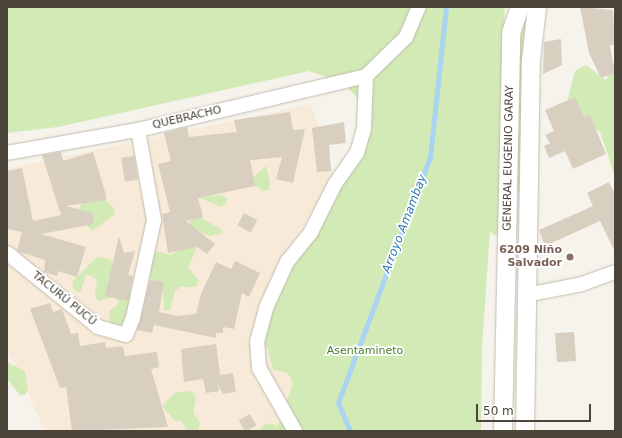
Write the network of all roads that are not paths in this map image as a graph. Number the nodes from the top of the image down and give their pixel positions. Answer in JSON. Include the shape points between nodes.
{"nodes":[{"id":1,"x":419,"y":7,"type":"edge"},
{"id":2,"x":520,"y":7,"type":"edge"},
{"id":3,"x":537,"y":7,"type":"edge"},
{"id":4,"x":366,"y":76,"type":"junction"},
{"id":5,"x":138,"y":130,"type":"junction"},
{"id":6,"x":7,"y":153,"type":"edge"},
{"id":7,"x":7,"y":253,"type":"edge"},
{"id":8,"x":615,"y":272,"type":"edge"},
{"id":9,"x":526,"y":294,"type":"junction"},
{"id":10,"x":295,"y":431,"type":"edge"},
{"id":11,"x":504,"y":431,"type":"edge"},
{"id":12,"x":525,"y":431,"type":"edge"}],
"edges":[{"from":1,"to":4,"type":"street","via":[[406,37]]},
{"from":2,"to":11,"type":"street","name":"GENERAL EUGENIO GARAY","via":[[511,33]]},
{"from":3,"to":9,"type":"street","name":"GENERAL EUGENIO GARAY","via":[[532,60]]},
{"from":4,"to":5,"type":"street","name":"QUEBRACHO"},
{"from":4,"to":10,"type":"street","via":[[364,128],[357,153],[335,184],[311,232],[287,262],[266,308],[257,342],[259,368]]},
{"from":5,"to":6,"type":"street","name":"QUEBRACHO"},
{"from":5,"to":7,"type":"street","name":"TACURÚ PUCÚ","via":[[154,220],[133,318],[126,335],[98,327]]},
{"from":8,"to":9,"type":"street","via":[[582,284]]},
{"from":9,"to":12,"type":"street","name":"GENERAL EUGENIO GARAY"}]}
